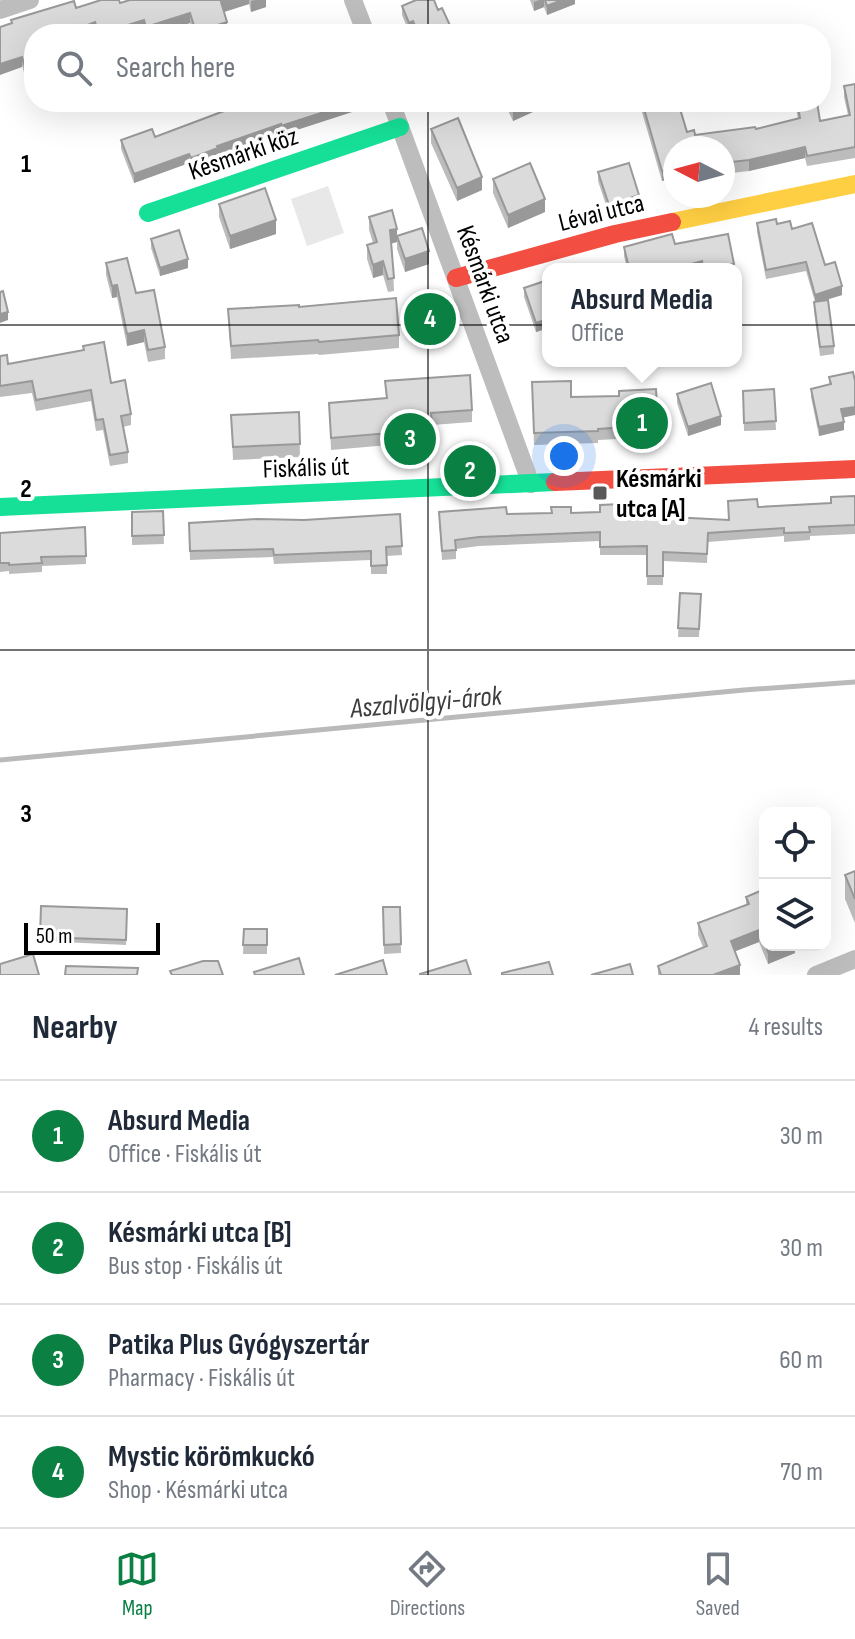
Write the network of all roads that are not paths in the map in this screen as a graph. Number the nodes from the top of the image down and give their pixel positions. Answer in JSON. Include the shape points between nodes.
{"nodes":[{"id":1,"x":30,"y":0,"type":"edge"},
{"id":2,"x":353,"y":0,"type":"edge"},
{"id":3,"x":0,"y":10,"type":"edge"},
{"id":4,"x":362,"y":24,"type":"edge"},
{"id":5,"x":395,"y":112,"type":"edge"},
{"id":6,"x":400,"y":127,"type":"junction"},
{"id":7,"x":855,"y":184,"type":"edge"},
{"id":8,"x":148,"y":213,"type":"dead end"},
{"id":9,"x":456,"y":278,"type":"junction"},
{"id":10,"x":855,"y":469,"type":"edge"},
{"id":11,"x":531,"y":484,"type":"junction"},
{"id":12,"x":0,"y":507,"type":"edge"},
{"id":13,"x":849,"y":966,"type":"edge"},
{"id":14,"x":816,"y":975,"type":"edge"}],
"edges":[{"from":1,"to":3,"type":"street"},
{"from":2,"to":4,"type":"street"},
{"from":5,"to":6,"type":"street","name":"Késmárki utca"},
{"from":6,"to":8,"type":"street","name":"Késmárki köz"},
{"from":6,"to":9,"type":"street","name":"Késmárki utca"},
{"from":7,"to":9,"type":"street","name":"Lévai utca","via":[[615,234]]},
{"from":9,"to":11,"type":"street","name":"Késmárki utca"},
{"from":10,"to":11,"type":"street","name":"Fiskális út"},
{"from":11,"to":12,"type":"street","name":"Fiskális út"},
{"from":13,"to":14,"type":"street"}]}
